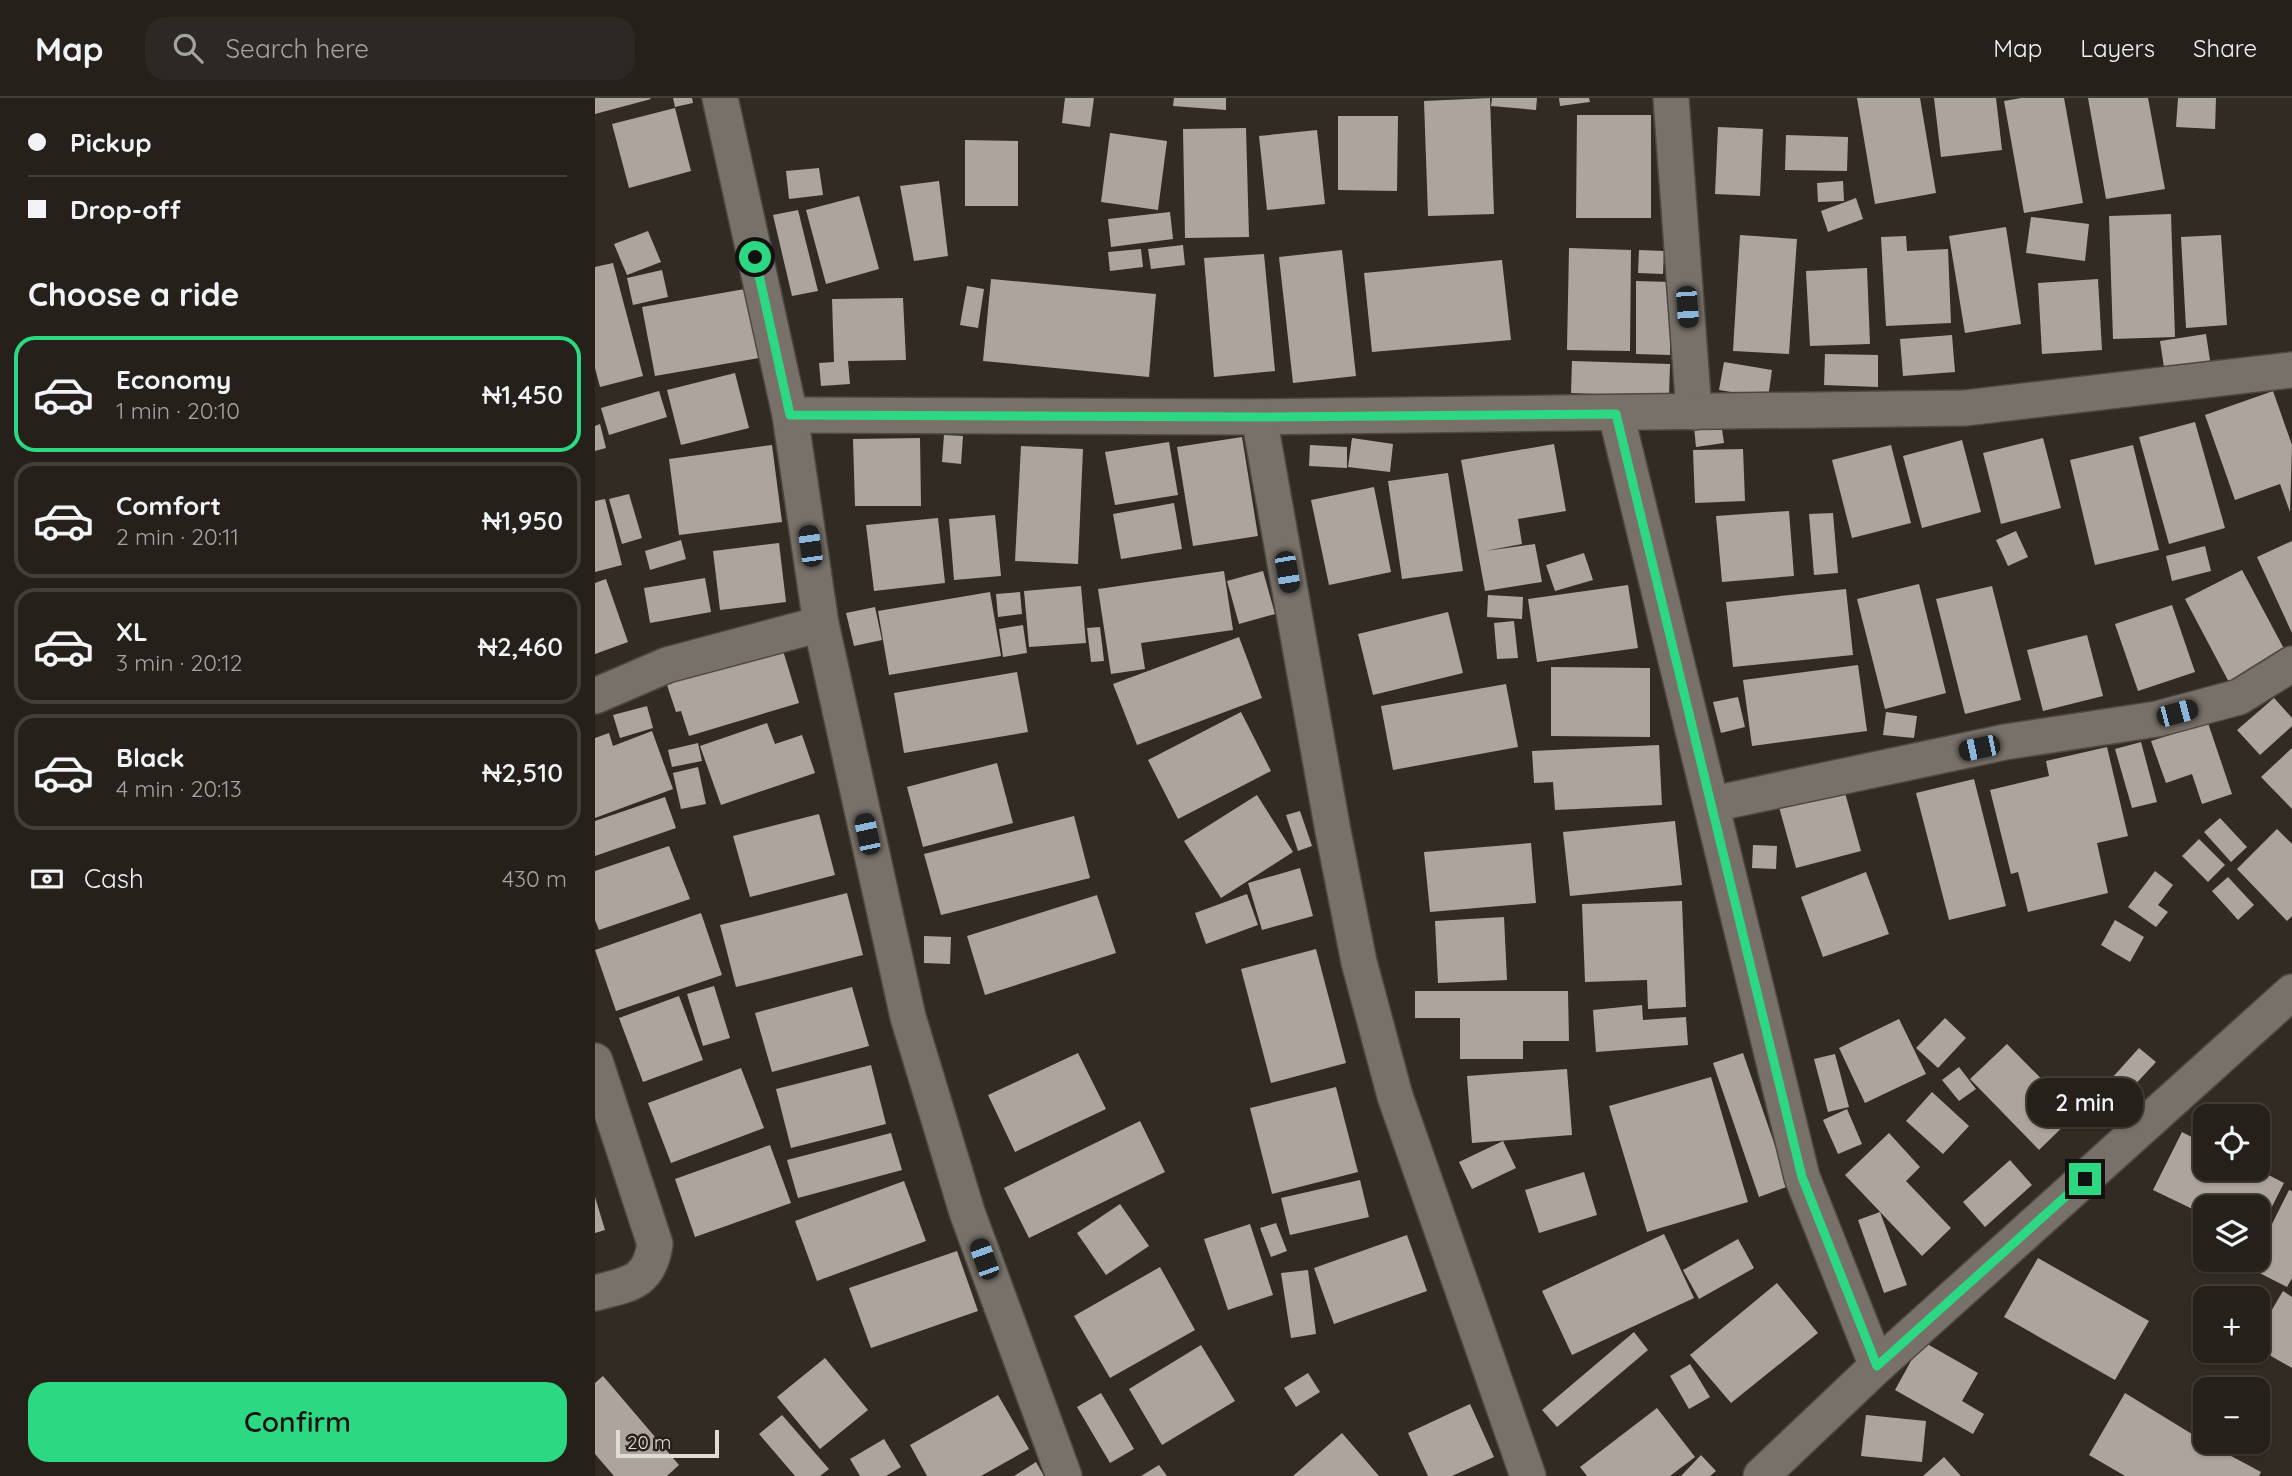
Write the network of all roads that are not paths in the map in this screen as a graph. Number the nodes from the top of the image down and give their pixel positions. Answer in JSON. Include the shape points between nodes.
{"nodes":[{"id":1,"x":720,"y":98,"type":"edge"},
{"id":2,"x":1671,"y":98,"type":"edge"},
{"id":3,"x":2292,"y":370,"type":"edge"},
{"id":4,"x":1694,"y":412,"type":"junction"},
{"id":5,"x":1616,"y":414,"type":"junction"},
{"id":6,"x":790,"y":415,"type":"junction"},
{"id":7,"x":1259,"y":417,"type":"junction"},
{"id":8,"x":821,"y":624,"type":"junction"},
{"id":9,"x":2292,"y":664,"type":"edge"},
{"id":10,"x":595,"y":696,"type":"edge"},
{"id":11,"x":1713,"y":804,"type":"junction"},
{"id":12,"x":2292,"y":992,"type":"edge"},
{"id":13,"x":595,"y":1061,"type":"edge"},
{"id":14,"x":595,"y":1293,"type":"edge"},
{"id":15,"x":1877,"y":1366,"type":"junction"},
{"id":16,"x":1799,"y":1464,"type":"edge"},
{"id":17,"x":1064,"y":1476,"type":"edge"},
{"id":18,"x":1528,"y":1476,"type":"edge"},
{"id":19,"x":1761,"y":1476,"type":"edge"}],
"edges":[{"from":1,"to":6,"type":"street"},
{"from":2,"to":4,"type":"street"},
{"from":3,"to":4,"type":"street","via":[[1965,408]]},
{"from":4,"to":5,"type":"street"},
{"from":5,"to":7,"type":"street"},
{"from":5,"to":11,"type":"street"},
{"from":6,"to":7,"type":"street"},
{"from":6,"to":8,"type":"street"},
{"from":7,"to":18,"type":"street","via":[[1359,962],[1395,1096]]},
{"from":8,"to":10,"type":"street","via":[[667,665]]},
{"from":8,"to":17,"type":"street","via":[[908,1017],[967,1212]]},
{"from":9,"to":11,"type":"street","via":[[2239,697],[2157,719],[2005,743]]},
{"from":11,"to":15,"type":"street","via":[[1802,1177]]},
{"from":12,"to":15,"type":"street"},
{"from":13,"to":14,"type":"street","via":[[655,1244],[645,1274],[632,1284]]},
{"from":15,"to":16,"type":"street"},
{"from":16,"to":19,"type":"street"}]}
